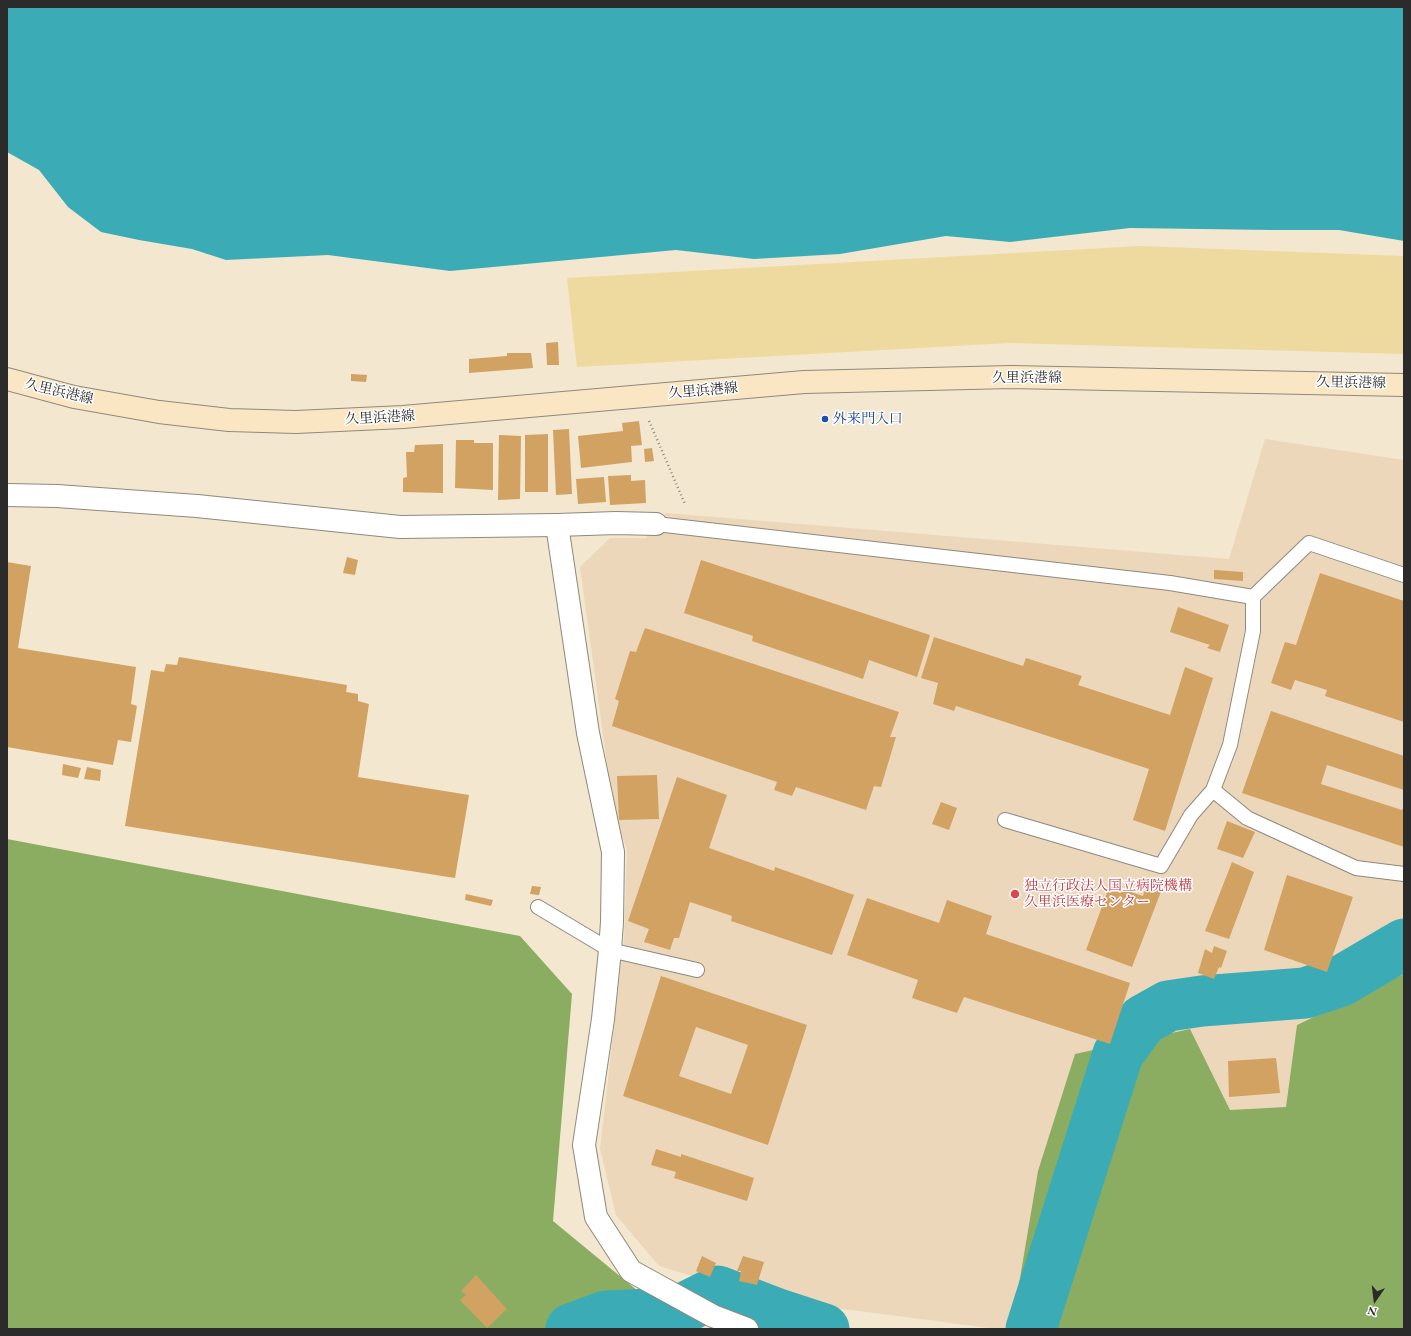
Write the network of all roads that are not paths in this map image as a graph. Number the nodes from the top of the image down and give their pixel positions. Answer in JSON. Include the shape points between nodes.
{"nodes":[{"id":1,"x":7,"y":379,"type":"edge"},
{"id":2,"x":1404,"y":384,"type":"edge"},
{"id":3,"x":7,"y":495,"type":"edge"},
{"id":4,"x":656,"y":524,"type":"joint"},
{"id":5,"x":557,"y":525,"type":"junction"},
{"id":6,"x":1404,"y":575,"type":"edge"},
{"id":7,"x":1253,"y":597,"type":"junction"},
{"id":8,"x":1213,"y":790,"type":"junction"},
{"id":9,"x":1005,"y":820,"type":"dead end"},
{"id":10,"x":1404,"y":874,"type":"edge"},
{"id":11,"x":538,"y":907,"type":"dead end"},
{"id":12,"x":610,"y":950,"type":"junction"},
{"id":13,"x":697,"y":970,"type":"dead end"},
{"id":14,"x":747,"y":1329,"type":"edge"}],
"edges":[{"from":1,"to":2,"type":"main road","name":"久里浜港線","via":[[74,397],[159,412],[229,420],[296,422],[403,417],[804,382],[1011,377]]},
{"from":3,"to":5,"type":"street","via":[[197,506],[400,527]]},
{"from":4,"to":5,"type":"street"},
{"from":4,"to":7,"type":"lane","via":[[1170,583]]},
{"from":5,"to":12,"type":"street","via":[[588,733],[612,852]]},
{"from":6,"to":7,"type":"lane","via":[[1309,543]]},
{"from":7,"to":8,"type":"lane","via":[[1252,631],[1230,745]]},
{"from":8,"to":9,"type":"lane","via":[[1191,815],[1161,866]]},
{"from":8,"to":10,"type":"lane","via":[[1247,818],[1356,868]]},
{"from":11,"to":12,"type":"lane"},
{"from":12,"to":13,"type":"lane"},
{"from":12,"to":14,"type":"street","via":[[603,1019],[584,1145],[596,1217],[631,1271],[713,1316]]}]}
